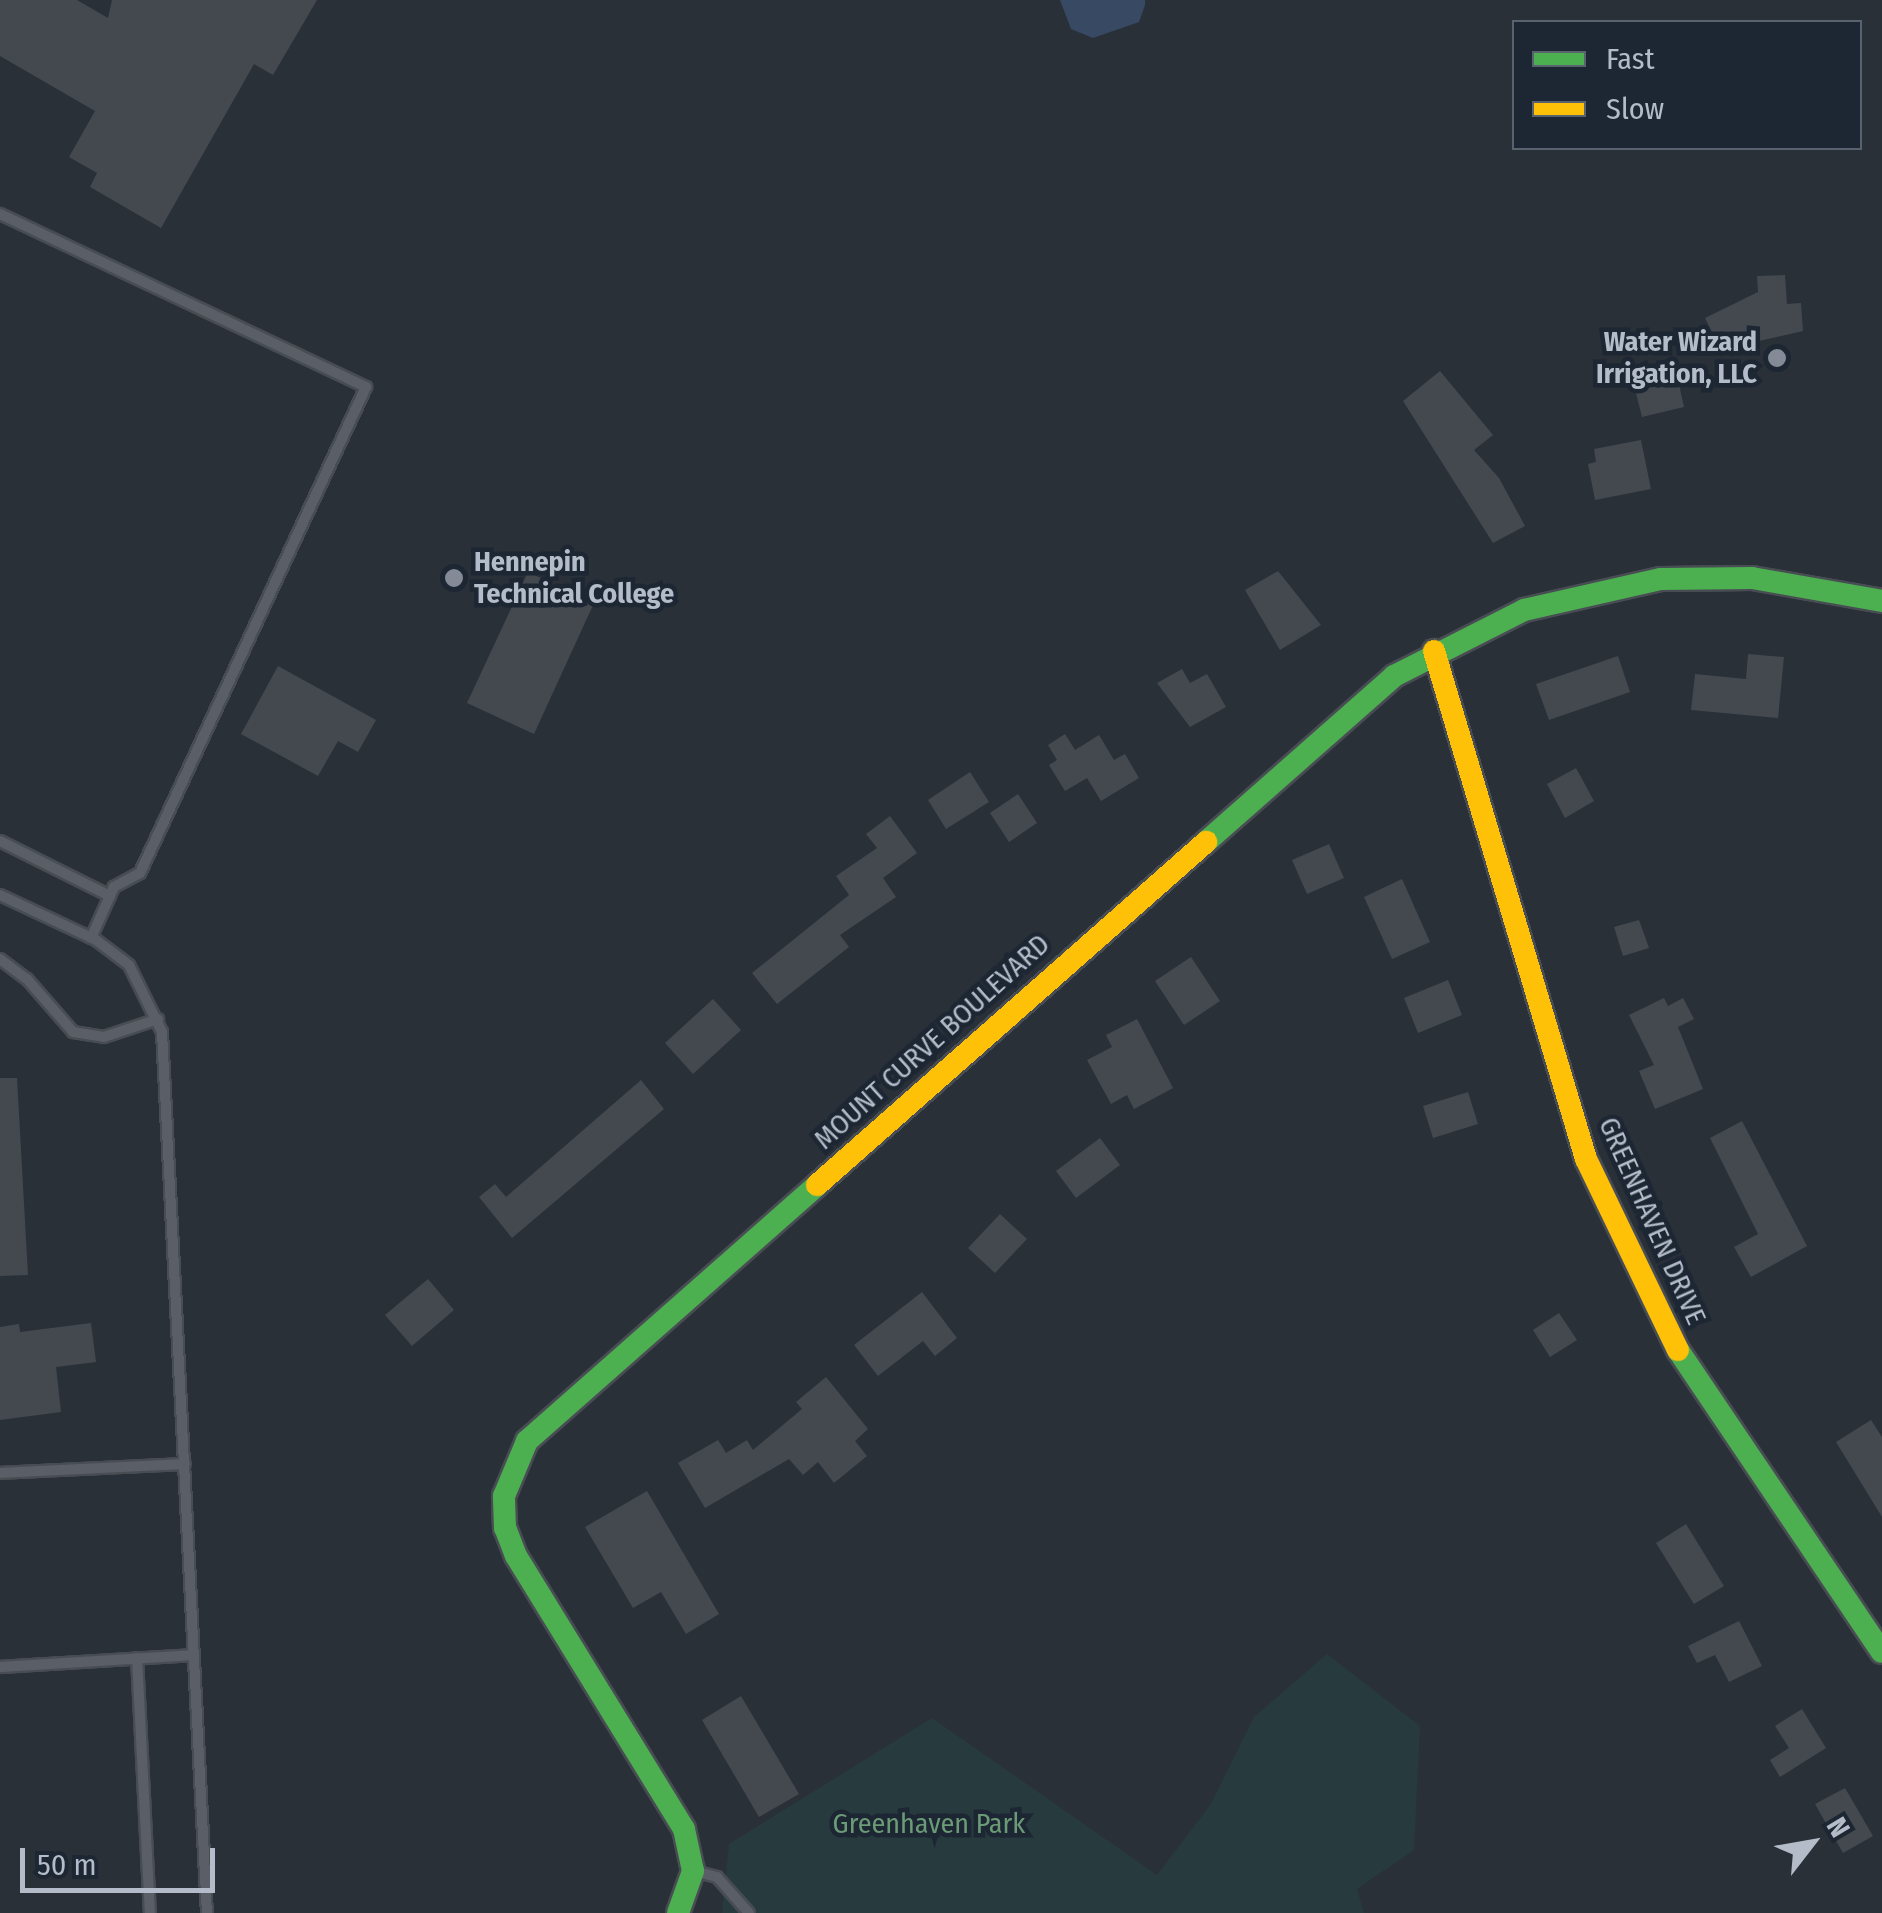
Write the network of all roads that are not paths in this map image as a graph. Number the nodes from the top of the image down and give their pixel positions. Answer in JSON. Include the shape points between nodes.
{"nodes":[{"id":1,"x":0,"y":214,"type":"edge"},
{"id":2,"x":1882,"y":601,"type":"edge"},
{"id":3,"x":1434,"y":651,"type":"junction"},
{"id":4,"x":0,"y":841,"type":"edge"},
{"id":5,"x":0,"y":895,"type":"edge"},
{"id":6,"x":110,"y":896,"type":"junction"},
{"id":7,"x":91,"y":938,"type":"junction"},
{"id":8,"x":0,"y":959,"type":"edge"},
{"id":9,"x":14,"y":969,"type":"junction"},
{"id":10,"x":0,"y":970,"type":"edge"},
{"id":11,"x":158,"y":1018,"type":"junction"},
{"id":12,"x":186,"y":1464,"type":"junction"},
{"id":13,"x":0,"y":1473,"type":"edge"},
{"id":14,"x":1882,"y":1652,"type":"edge"},
{"id":15,"x":194,"y":1655,"type":"junction"},
{"id":16,"x":137,"y":1658,"type":"junction"},
{"id":17,"x":0,"y":1667,"type":"edge"},
{"id":18,"x":693,"y":1871,"type":"junction"},
{"id":19,"x":150,"y":1913,"type":"edge"},
{"id":20,"x":207,"y":1913,"type":"edge"},
{"id":21,"x":678,"y":1913,"type":"edge"},
{"id":22,"x":750,"y":1913,"type":"edge"}],
"edges":[{"from":1,"to":6,"type":"lane","via":[[366,387],[140,873]]},
{"from":2,"to":3,"type":"street","name":"MOUNT CURVE BOULEVARD","via":[[1752,578],[1661,579],[1524,610]]},
{"from":3,"to":14,"type":"street","name":"GREENHAVEN DRIVE","via":[[1586,1159],[1635,1269],[1692,1376]]},
{"from":3,"to":18,"type":"street","name":"MOUNT CURVE BOULEVARD","via":[[1315,742],[527,1441],[511,1467],[504,1496],[516,1556],[684,1829]]},
{"from":4,"to":6,"type":"lane"},
{"from":5,"to":7,"type":"lane"},
{"from":6,"to":7,"type":"lane"},
{"from":7,"to":11,"type":"lane","via":[[129,965]]},
{"from":8,"to":9,"type":"lane"},
{"from":9,"to":10,"type":"lane"},
{"from":9,"to":11,"type":"lane","via":[[73,1032],[104,1037]]},
{"from":11,"to":12,"type":"lane"},
{"from":12,"to":13,"type":"lane"},
{"from":12,"to":15,"type":"lane"},
{"from":15,"to":16,"type":"lane"},
{"from":15,"to":20,"type":"lane"},
{"from":16,"to":17,"type":"lane"},
{"from":16,"to":19,"type":"lane"},
{"from":18,"to":21,"type":"street"},
{"from":18,"to":22,"type":"lane","via":[[717,1877]]}]}
